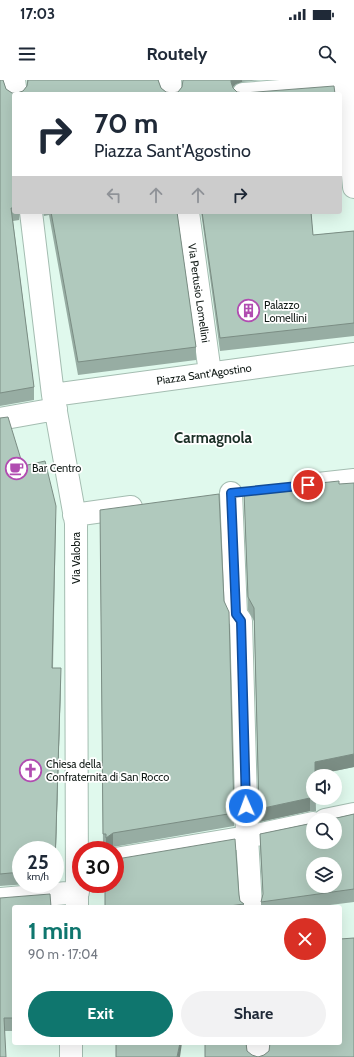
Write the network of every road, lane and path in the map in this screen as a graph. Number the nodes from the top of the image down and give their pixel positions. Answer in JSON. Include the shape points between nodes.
{"nodes":[{"id":1,"x":14,"y":80,"type":"edge"},
{"id":2,"x":170,"y":80,"type":"edge"},
{"id":3,"x":348,"y":83,"type":"edge"},
{"id":4,"x":16,"y":92,"type":"edge"},
{"id":5,"x":171,"y":92,"type":"edge"},
{"id":6,"x":262,"y":92,"type":"edge"},
{"id":7,"x":354,"y":186,"type":"edge"},
{"id":8,"x":31,"y":214,"type":"edge"},
{"id":9,"x":188,"y":214,"type":"edge"},
{"id":10,"x":354,"y":354,"type":"edge"},
{"id":11,"x":210,"y":373,"type":"junction"},
{"id":12,"x":55,"y":402,"type":"junction"},
{"id":13,"x":0,"y":419,"type":"edge"},
{"id":14,"x":354,"y":480,"type":"edge"},
{"id":15,"x":292,"y":486,"type":"edge"},
{"id":16,"x":254,"y":491,"type":"edge"},
{"id":17,"x":152,"y":504,"type":"edge"},
{"id":18,"x":74,"y":515,"type":"junction"},
{"id":19,"x":354,"y":814,"type":"edge"},
{"id":20,"x":342,"y":816,"type":"edge"},
{"id":21,"x":306,"y":824,"type":"edge"},
{"id":22,"x":247,"y":837,"type":"junction"},
{"id":23,"x":79,"y":841,"type":"edge"},
{"id":24,"x":124,"y":858,"type":"edge"},
{"id":25,"x":0,"y":899,"type":"edge"},
{"id":26,"x":77,"y":900,"type":"edge"},
{"id":27,"x":251,"y":905,"type":"edge"},
{"id":28,"x":71,"y":1045,"type":"edge"},
{"id":29,"x":258,"y":1045,"type":"edge"},
{"id":30,"x":71,"y":1057,"type":"edge"},
{"id":31,"x":258,"y":1057,"type":"edge"}],
"edges":[{"from":1,"to":4,"type":"street"},
{"from":2,"to":5,"type":"street"},
{"from":3,"to":6,"type":"street"},
{"from":3,"to":7,"type":"street"},
{"from":8,"to":12,"type":"street","name":"Via Valobra"},
{"from":9,"to":11,"type":"street","name":"Via Pertusio Lomellini"},
{"from":10,"to":11,"type":"street","name":"Piazza Sant'Agostino"},
{"from":11,"to":12,"type":"street","name":"Piazza Sant'Agostino"},
{"from":12,"to":13,"type":"street","name":"Piazza Sant'Agostino"},
{"from":12,"to":18,"type":"street","name":"Via Valobra"},
{"from":14,"to":15,"type":"street"},
{"from":16,"to":22,"type":"street","via":[[223,494],[236,614],[241,621]]},
{"from":17,"to":18,"type":"street"},
{"from":18,"to":23,"type":"street","name":"Via Valobra"},
{"from":19,"to":20,"type":"street"},
{"from":21,"to":22,"type":"street"},
{"from":22,"to":24,"type":"street"},
{"from":22,"to":27,"type":"street"},
{"from":25,"to":26,"type":"street"},
{"from":28,"to":30,"type":"street"},
{"from":29,"to":31,"type":"street"}]}
